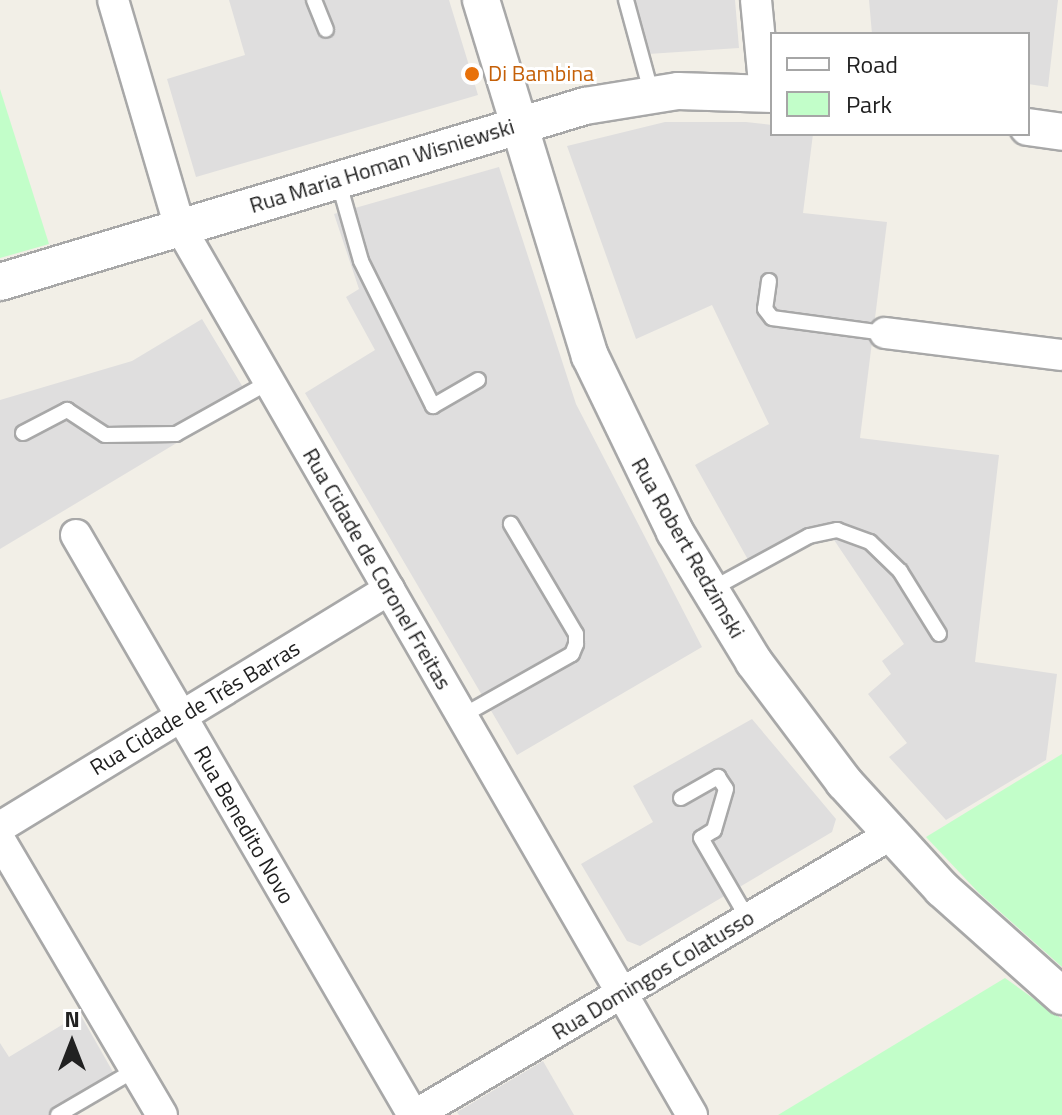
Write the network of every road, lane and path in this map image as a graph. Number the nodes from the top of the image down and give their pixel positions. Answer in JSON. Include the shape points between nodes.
{"nodes":[{"id":1,"x":113,"y":0,"type":"edge"},
{"id":2,"x":314,"y":0,"type":"edge"},
{"id":3,"x":481,"y":0,"type":"edge"},
{"id":4,"x":626,"y":0,"type":"edge"},
{"id":5,"x":756,"y":0,"type":"edge"},
{"id":6,"x":326,"y":30,"type":"dead end"},
{"id":7,"x":769,"y":94,"type":"edge"},
{"id":8,"x":652,"y":95,"type":"junction"},
{"id":9,"x":518,"y":125,"type":"junction"},
{"id":10,"x":1030,"y":127,"type":"edge"},
{"id":11,"x":1062,"y":132,"type":"edge"},
{"id":12,"x":338,"y":179,"type":"junction"},
{"id":13,"x":180,"y":227,"type":"junction"},
{"id":14,"x":769,"y":281,"type":"dead end"},
{"id":15,"x":0,"y":282,"type":"edge"},
{"id":16,"x":885,"y":333,"type":"joint"},
{"id":17,"x":1062,"y":355,"type":"edge"},
{"id":18,"x":478,"y":380,"type":"dead end"},
{"id":19,"x":269,"y":382,"type":"junction"},
{"id":20,"x":23,"y":433,"type":"dead end"},
{"id":21,"x":511,"y":524,"type":"dead end"},
{"id":22,"x":76,"y":535,"type":"dead end"},
{"id":23,"x":389,"y":590,"type":"junction"},
{"id":24,"x":709,"y":590,"type":"junction"},
{"id":25,"x":939,"y":634,"type":"dead end"},
{"id":26,"x":181,"y":716,"type":"junction"},
{"id":27,"x":462,"y":716,"type":"junction"},
{"id":28,"x":681,"y":798,"type":"dead end"},
{"id":29,"x":0,"y":827,"type":"edge"},
{"id":30,"x":890,"y":835,"type":"junction"},
{"id":31,"x":0,"y":840,"type":"edge"},
{"id":32,"x":748,"y":919,"type":"junction"},
{"id":33,"x":622,"y":993,"type":"junction"},
{"id":34,"x":1062,"y":996,"type":"edge"},
{"id":35,"x":135,"y":1070,"type":"junction"},
{"id":36,"x":58,"y":1115,"type":"edge"},
{"id":37,"x":162,"y":1115,"type":"edge"},
{"id":38,"x":414,"y":1115,"type":"edge"},
{"id":39,"x":692,"y":1115,"type":"edge"}],
"edges":[{"from":1,"to":13,"type":"street","name":"Rua Cidade de Coronel Freitas"},
{"from":2,"to":6,"type":"lane"},
{"from":3,"to":9,"type":"street","name":"Rua Robert Redzimski"},
{"from":4,"to":8,"type":"lane"},
{"from":5,"to":7,"type":"street"},
{"from":7,"to":8,"type":"street","name":"Rua Maria Homan Wisniewski"},
{"from":8,"to":9,"type":"street","name":"Rua Maria Homan Wisniewski"},
{"from":9,"to":12,"type":"street","name":"Rua Maria Homan Wisniewski"},
{"from":9,"to":24,"type":"street","name":"Rua Robert Redzimski","via":[[590,356],[639,463]]},
{"from":10,"to":11,"type":"street"},
{"from":12,"to":13,"type":"street","name":"Rua Maria Homan Wisniewski"},
{"from":12,"to":18,"type":"lane","via":[[361,261],[433,406]]},
{"from":13,"to":15,"type":"street","name":"Rua Maria Homan Wisniewski"},
{"from":13,"to":19,"type":"street","name":"Rua Cidade de Coronel Freitas"},
{"from":14,"to":16,"type":"lane","via":[[765,309],[772,318]]},
{"from":16,"to":17,"type":"street"},
{"from":19,"to":20,"type":"lane","via":[[176,434],[105,435],[67,410]]},
{"from":19,"to":23,"type":"street","name":"Rua Cidade de Coronel Freitas"},
{"from":21,"to":27,"type":"lane","via":[[576,634],[576,644],[572,654]]},
{"from":22,"to":26,"type":"street","name":"Rua Benedito Novo"},
{"from":23,"to":26,"type":"street","name":"Rua Cidade de Três Barras"},
{"from":23,"to":27,"type":"street","name":"Rua Cidade de Coronel Freitas"},
{"from":24,"to":25,"type":"lane","via":[[809,536],[837,530],[870,542],[900,571]]},
{"from":24,"to":30,"type":"street","name":"Rua Robert Redzimski","via":[[796,721]]},
{"from":26,"to":29,"type":"street","name":"Rua Cidade de Três Barras"},
{"from":26,"to":38,"type":"street","name":"Rua Benedito Novo"},
{"from":27,"to":33,"type":"street","name":"Rua Cidade de Coronel Freitas"},
{"from":28,"to":32,"type":"lane","via":[[718,777],[726,789],[714,830],[701,838]]},
{"from":30,"to":32,"type":"street","name":"Rua Domingos Colatusso"},
{"from":30,"to":34,"type":"street","name":"Rua Robert Redzimski"},
{"from":31,"to":35,"type":"street"},
{"from":32,"to":33,"type":"street","name":"Rua Domingos Colatusso"},
{"from":33,"to":38,"type":"street","name":"Rua Domingos Colatusso"},
{"from":33,"to":39,"type":"street","name":"Rua Cidade de Coronel Freitas"},
{"from":35,"to":36,"type":"lane"},
{"from":35,"to":37,"type":"street"}]}
